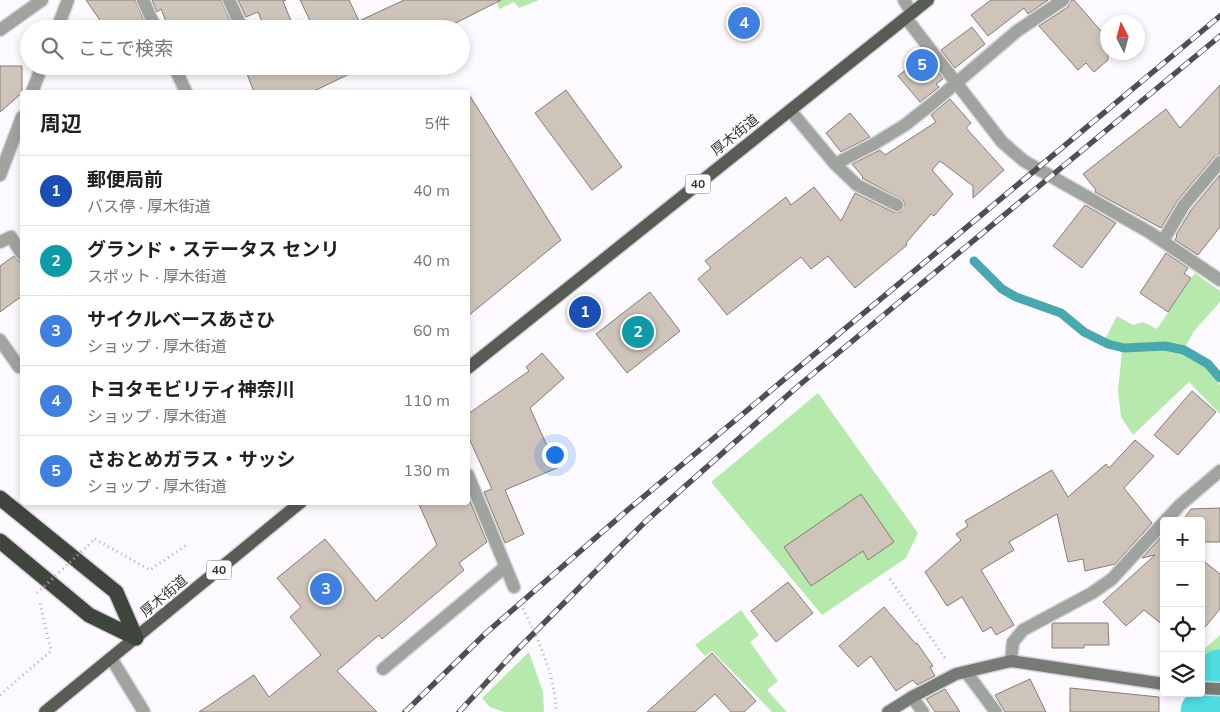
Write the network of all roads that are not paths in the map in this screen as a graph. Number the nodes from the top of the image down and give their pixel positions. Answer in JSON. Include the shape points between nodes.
{"nodes":[{"id":1,"x":42,"y":0,"type":"edge"},
{"id":2,"x":68,"y":0,"type":"edge"},
{"id":3,"x":143,"y":0,"type":"edge"},
{"id":4,"x":229,"y":0,"type":"edge"},
{"id":5,"x":904,"y":0,"type":"edge"},
{"id":6,"x":928,"y":0,"type":"edge"},
{"id":7,"x":1063,"y":0,"type":"edge"},
{"id":8,"x":909,"y":16,"type":"junction"},
{"id":9,"x":60,"y":20,"type":"edge"},
{"id":10,"x":152,"y":20,"type":"edge"},
{"id":11,"x":238,"y":20,"type":"edge"},
{"id":12,"x":0,"y":30,"type":"edge"},
{"id":13,"x":39,"y":75,"type":"edge"},
{"id":14,"x":178,"y":75,"type":"edge"},
{"id":15,"x":957,"y":83,"type":"junction"},
{"id":16,"x":33,"y":90,"type":"edge"},
{"id":17,"x":185,"y":90,"type":"edge"},
{"id":18,"x":790,"y":110,"type":"junction"},
{"id":19,"x":20,"y":122,"type":"edge"},
{"id":20,"x":1220,"y":162,"type":"edge"},
{"id":21,"x":836,"y":164,"type":"junction"},
{"id":22,"x":0,"y":175,"type":"edge"},
{"id":23,"x":897,"y":205,"type":"dead end"},
{"id":24,"x":1163,"y":241,"type":"junction"},
{"id":25,"x":0,"y":242,"type":"edge"},
{"id":26,"x":20,"y":251,"type":"edge"},
{"id":27,"x":1220,"y":280,"type":"edge"},
{"id":28,"x":0,"y":340,"type":"edge"},
{"id":29,"x":470,"y":366,"type":"edge"},
{"id":30,"x":19,"y":367,"type":"dead end"},
{"id":31,"x":1220,"y":471,"type":"edge"},
{"id":32,"x":470,"y":480,"type":"edge"},
{"id":33,"x":0,"y":498,"type":"edge"},
{"id":34,"x":297,"y":505,"type":"edge"},
{"id":35,"x":1169,"y":517,"type":"edge"},
{"id":36,"x":1160,"y":526,"type":"edge"},
{"id":37,"x":0,"y":541,"type":"edge"},
{"id":38,"x":505,"y":567,"type":"junction"},
{"id":39,"x":514,"y":587,"type":"road end"},
{"id":40,"x":136,"y":638,"type":"junction"},
{"id":41,"x":111,"y":658,"type":"junction"},
{"id":42,"x":1011,"y":661,"type":"junction"},
{"id":43,"x":383,"y":669,"type":"dead end"},
{"id":44,"x":961,"y":673,"type":"junction"},
{"id":45,"x":1160,"y":683,"type":"edge"},
{"id":46,"x":1205,"y":688,"type":"edge"},
{"id":47,"x":1220,"y":689,"type":"edge"},
{"id":48,"x":912,"y":697,"type":"junction"},
{"id":49,"x":44,"y":712,"type":"edge"},
{"id":50,"x":144,"y":712,"type":"edge"},
{"id":51,"x":888,"y":712,"type":"edge"},
{"id":52,"x":923,"y":712,"type":"edge"},
{"id":53,"x":996,"y":712,"type":"edge"}],
"edges":[{"from":1,"to":12,"type":"street"},
{"from":2,"to":9,"type":"street"},
{"from":3,"to":10,"type":"street"},
{"from":4,"to":11,"type":"street"},
{"from":5,"to":8,"type":"street"},
{"from":6,"to":8,"type":"main road","name":"厚木街道","number":"40"},
{"from":7,"to":15,"type":"street","via":[[1017,31]]},
{"from":8,"to":15,"type":"street"},
{"from":8,"to":18,"type":"main road","name":"厚木街道","number":"40"},
{"from":13,"to":16,"type":"street"},
{"from":14,"to":17,"type":"street"},
{"from":15,"to":21,"type":"street","via":[[905,125]]},
{"from":15,"to":24,"type":"street","via":[[1002,142],[1024,161]]},
{"from":18,"to":21,"type":"street"},
{"from":18,"to":29,"type":"main road","name":"厚木街道","number":"40"},
{"from":19,"to":22,"type":"street"},
{"from":20,"to":24,"type":"street","via":[[1184,204]]},
{"from":21,"to":23,"type":"street","via":[[858,185]]},
{"from":24,"to":27,"type":"street"},
{"from":25,"to":26,"type":"street","via":[[11,237]]},
{"from":28,"to":30,"type":"street"},
{"from":31,"to":35,"type":"street"},
{"from":32,"to":38,"type":"street"},
{"from":33,"to":40,"type":"highway","via":[[116,592]]},
{"from":34,"to":40,"type":"main road","name":"厚木街道","number":"40"},
{"from":36,"to":42,"type":"street","via":[[1112,579],[1024,630],[1013,642]]},
{"from":37,"to":40,"type":"highway","via":[[89,616]]},
{"from":38,"to":39,"type":"street"},
{"from":38,"to":43,"type":"street"},
{"from":40,"to":41,"type":"main road","name":"厚木街道","number":"40"},
{"from":41,"to":49,"type":"main road","name":"厚木街道","number":"40"},
{"from":41,"to":50,"type":"street"},
{"from":42,"to":44,"type":"street"},
{"from":42,"to":45,"type":"street"},
{"from":44,"to":48,"type":"street"},
{"from":44,"to":53,"type":"street"},
{"from":46,"to":47,"type":"street"},
{"from":48,"to":51,"type":"street"},
{"from":48,"to":52,"type":"street"}]}
